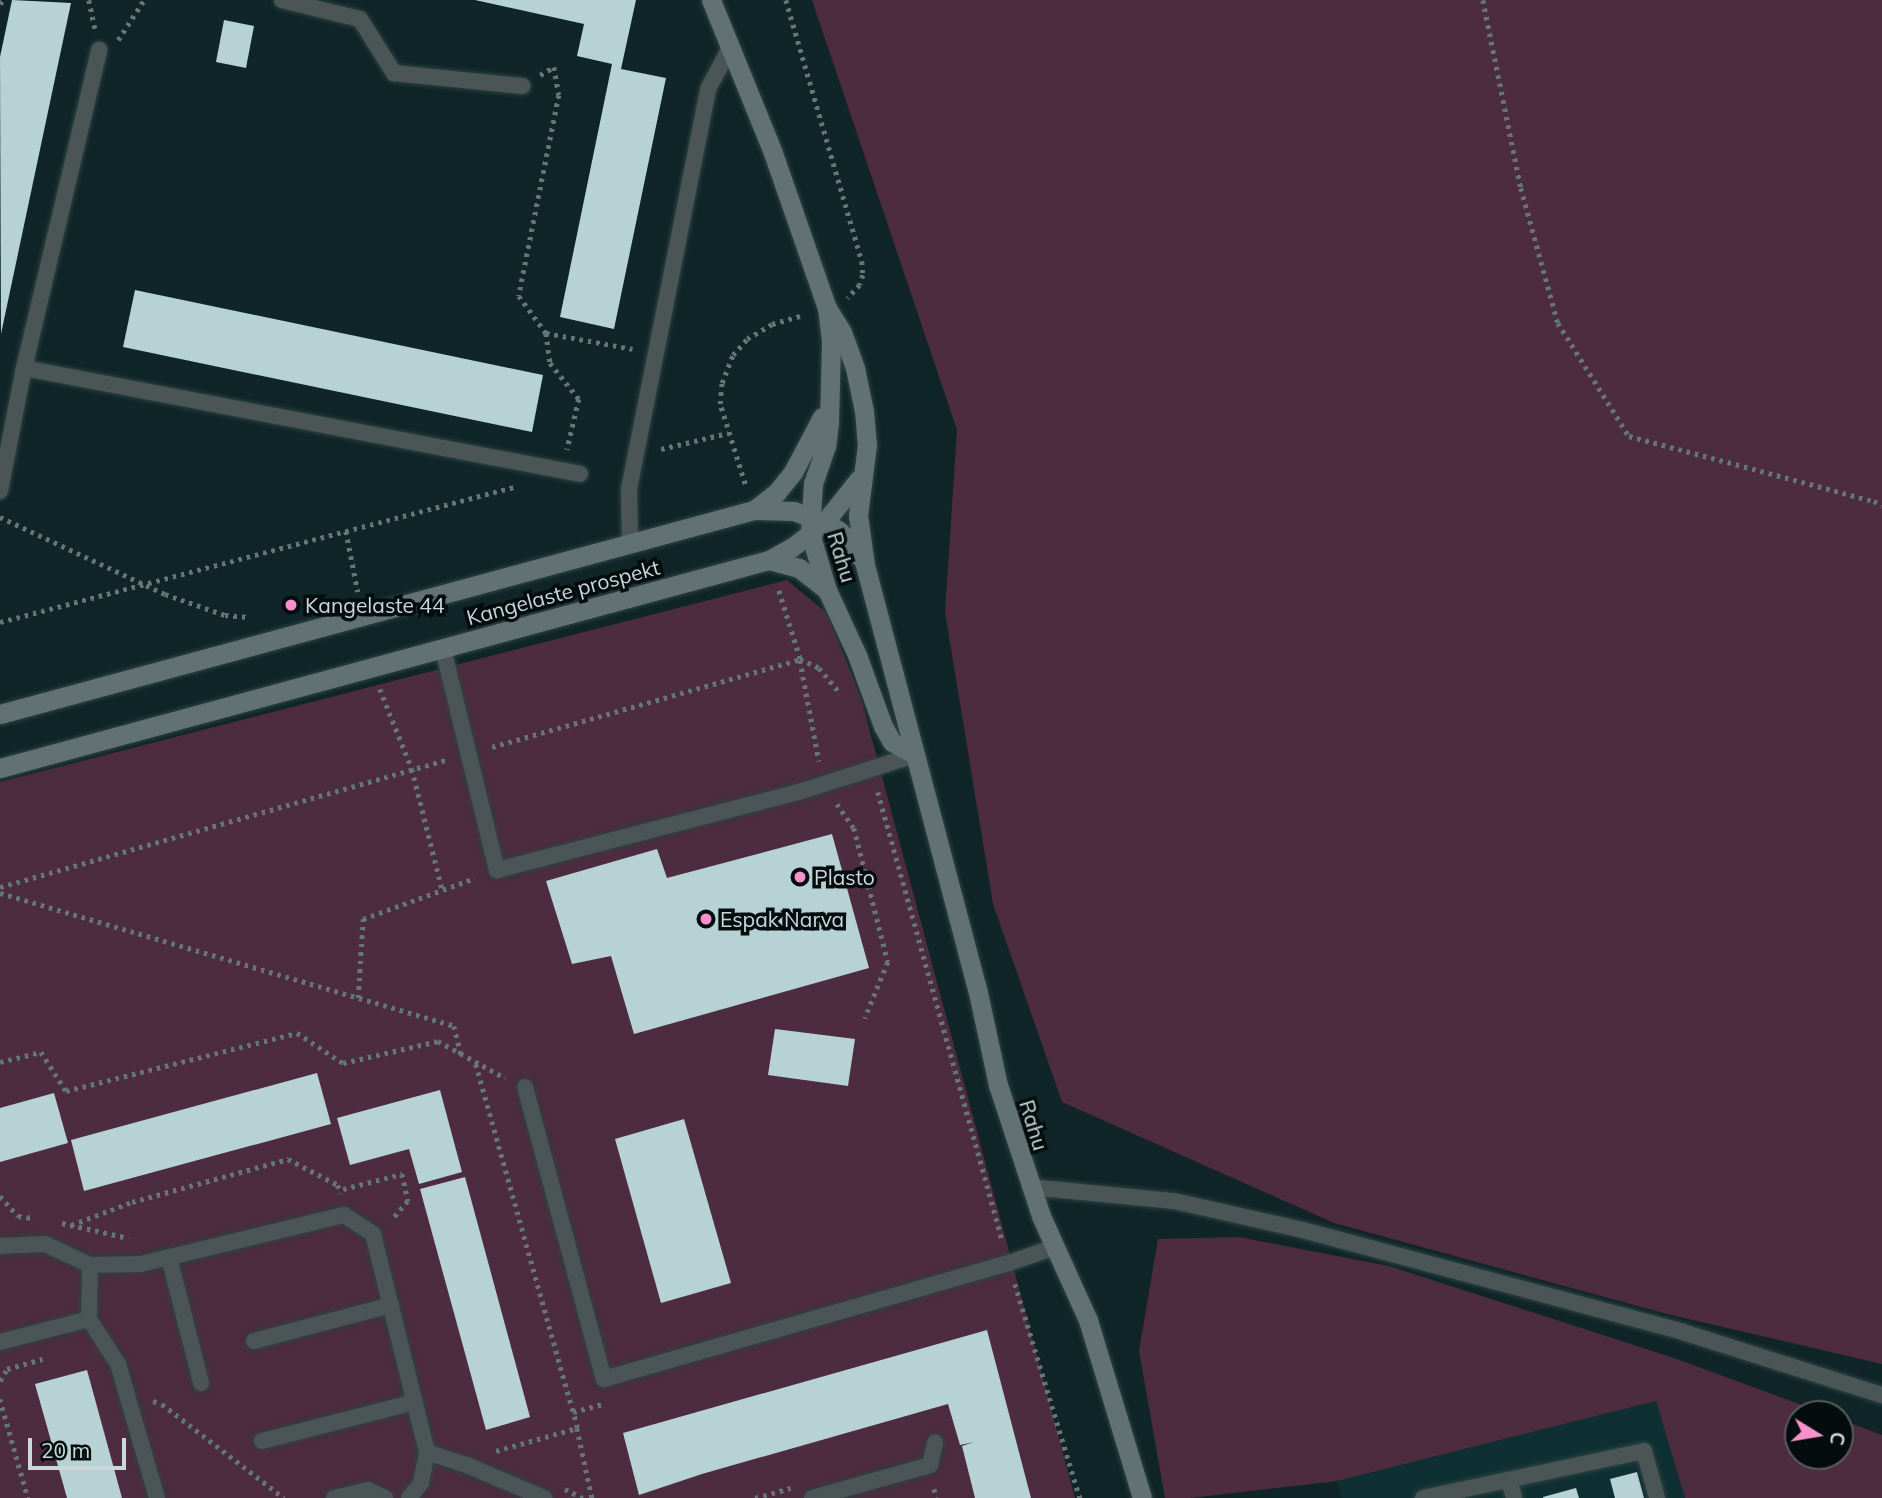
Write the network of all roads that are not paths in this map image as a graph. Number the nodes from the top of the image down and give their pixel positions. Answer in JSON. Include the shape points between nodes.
{"nodes":[{"id":1,"x":282,"y":0,"type":"edge"},
{"id":2,"x":711,"y":0,"type":"edge"},
{"id":3,"x":731,"y":47,"type":"junction"},
{"id":4,"x":99,"y":50,"type":"road end"},
{"id":5,"x":522,"y":86,"type":"road end"},
{"id":6,"x":827,"y":308,"type":"junction"},
{"id":7,"x":24,"y":368,"type":"junction"},
{"id":8,"x":829,"y":396,"type":"junction"},
{"id":9,"x":862,"y":472,"type":"junction"},
{"id":10,"x":580,"y":474,"type":"dead end"},
{"id":11,"x":0,"y":491,"type":"edge"},
{"id":12,"x":754,"y":510,"type":"junction"},
{"id":13,"x":814,"y":524,"type":"junction"},
{"id":14,"x":630,"y":545,"type":"junction"},
{"id":15,"x":769,"y":560,"type":"junction"},
{"id":16,"x":865,"y":565,"type":"junction"},
{"id":17,"x":827,"y":590,"type":"junction"},
{"id":18,"x":443,"y":649,"type":"junction"},
{"id":19,"x":0,"y":714,"type":"edge"},
{"id":20,"x":915,"y":755,"type":"junction"},
{"id":21,"x":0,"y":768,"type":"edge"},
{"id":22,"x":524,"y":1087,"type":"road end"},
{"id":23,"x":1030,"y":1187,"type":"junction"},
{"id":24,"x":0,"y":1246,"type":"edge"},
{"id":25,"x":1055,"y":1247,"type":"junction"},
{"id":26,"x":169,"y":1257,"type":"junction"},
{"id":27,"x":90,"y":1265,"type":"junction"},
{"id":28,"x":391,"y":1305,"type":"junction"},
{"id":29,"x":89,"y":1319,"type":"junction"},
{"id":30,"x":254,"y":1341,"type":"dead end"},
{"id":31,"x":0,"y":1342,"type":"edge"},
{"id":32,"x":201,"y":1383,"type":"dead end"},
{"id":33,"x":1882,"y":1395,"type":"edge"},
{"id":34,"x":415,"y":1402,"type":"junction"},
{"id":35,"x":262,"y":1441,"type":"dead end"},
{"id":36,"x":936,"y":1443,"type":"dead end"},
{"id":37,"x":427,"y":1452,"type":"junction"},
{"id":38,"x":1509,"y":1480,"type":"junction"},
{"id":39,"x":157,"y":1498,"type":"edge"},
{"id":40,"x":334,"y":1498,"type":"edge"},
{"id":41,"x":385,"y":1498,"type":"edge"},
{"id":42,"x":409,"y":1498,"type":"edge"},
{"id":43,"x":544,"y":1498,"type":"edge"},
{"id":44,"x":812,"y":1498,"type":"edge"},
{"id":45,"x":1142,"y":1498,"type":"edge"},
{"id":46,"x":1423,"y":1498,"type":"edge"},
{"id":47,"x":1514,"y":1498,"type":"edge"},
{"id":48,"x":1657,"y":1498,"type":"edge"}],
"edges":[{"from":1,"to":5,"type":"lane","via":[[360,19],[394,73]]},
{"from":2,"to":3,"type":"main road","name":"Rahu"},
{"from":3,"to":6,"type":"main road","name":"Rahu","via":[[803,230]]},
{"from":3,"to":14,"type":"lane","via":[[708,89],[629,489]]},
{"from":4,"to":7,"type":"lane"},
{"from":6,"to":8,"type":"main road","name":"Rahu"},
{"from":6,"to":9,"type":"main road","name":"Rahu","via":[[855,368],[867,445]]},
{"from":7,"to":10,"type":"lane"},
{"from":7,"to":11,"type":"lane"},
{"from":8,"to":12,"type":"main road","via":[[820,426],[793,472]]},
{"from":8,"to":13,"type":"main road","name":"Rahu","via":[[826,446],[813,483]]},
{"from":9,"to":13,"type":"main road","name":"Kangelaste prospekt","via":[[856,484]]},
{"from":9,"to":16,"type":"main road","name":"Rahu","via":[[858,515]]},
{"from":12,"to":13,"type":"main road","via":[[776,508]]},
{"from":12,"to":14,"type":"main road","name":"Kangelaste prospekt"},
{"from":13,"to":15,"type":"main road","name":"Kangelaste prospekt","via":[[791,548]]},
{"from":13,"to":16,"type":"main road","via":[[838,530]]},
{"from":13,"to":17,"type":"main road","name":"Rahu"},
{"from":14,"to":19,"type":"main road","name":"Kangelaste prospekt"},
{"from":15,"to":17,"type":"main road","via":[[799,568]]},
{"from":15,"to":18,"type":"main road","name":"Kangelaste prospekt"},
{"from":16,"to":20,"type":"main road","name":"Rahu"},
{"from":17,"to":20,"type":"main road","name":"Rahu","via":[[883,726],[892,742]]},
{"from":18,"to":20,"type":"lane","via":[[497,870],[823,784]]},
{"from":18,"to":21,"type":"main road","name":"Kangelaste prospekt"},
{"from":20,"to":23,"type":"main road","name":"Rahu","via":[[998,1085]]},
{"from":22,"to":25,"type":"lane","via":[[604,1379]]},
{"from":23,"to":25,"type":"main road","name":"Rahu"},
{"from":23,"to":33,"type":"lane","via":[[1174,1200],[1303,1230],[1684,1332]]},
{"from":24,"to":27,"type":"lane","via":[[45,1244]]},
{"from":25,"to":45,"type":"main road","name":"Rahu","via":[[1088,1320]]},
{"from":26,"to":27,"type":"lane","via":[[141,1264]]},
{"from":26,"to":28,"type":"lane","via":[[344,1215],[373,1234]]},
{"from":26,"to":32,"type":"lane"},
{"from":27,"to":29,"type":"lane"},
{"from":28,"to":30,"type":"lane"},
{"from":28,"to":34,"type":"lane"},
{"from":29,"to":31,"type":"lane"},
{"from":29,"to":39,"type":"lane","via":[[118,1364]]},
{"from":34,"to":35,"type":"lane"},
{"from":34,"to":37,"type":"lane"},
{"from":36,"to":44,"type":"lane","via":[[930,1465]]},
{"from":37,"to":42,"type":"lane","via":[[421,1483]]},
{"from":37,"to":43,"type":"lane"},
{"from":38,"to":46,"type":"lane"},
{"from":38,"to":47,"type":"lane"},
{"from":38,"to":48,"type":"lane","via":[[1644,1451]]},
{"from":40,"to":41,"type":"lane","via":[[368,1490]]}]}
